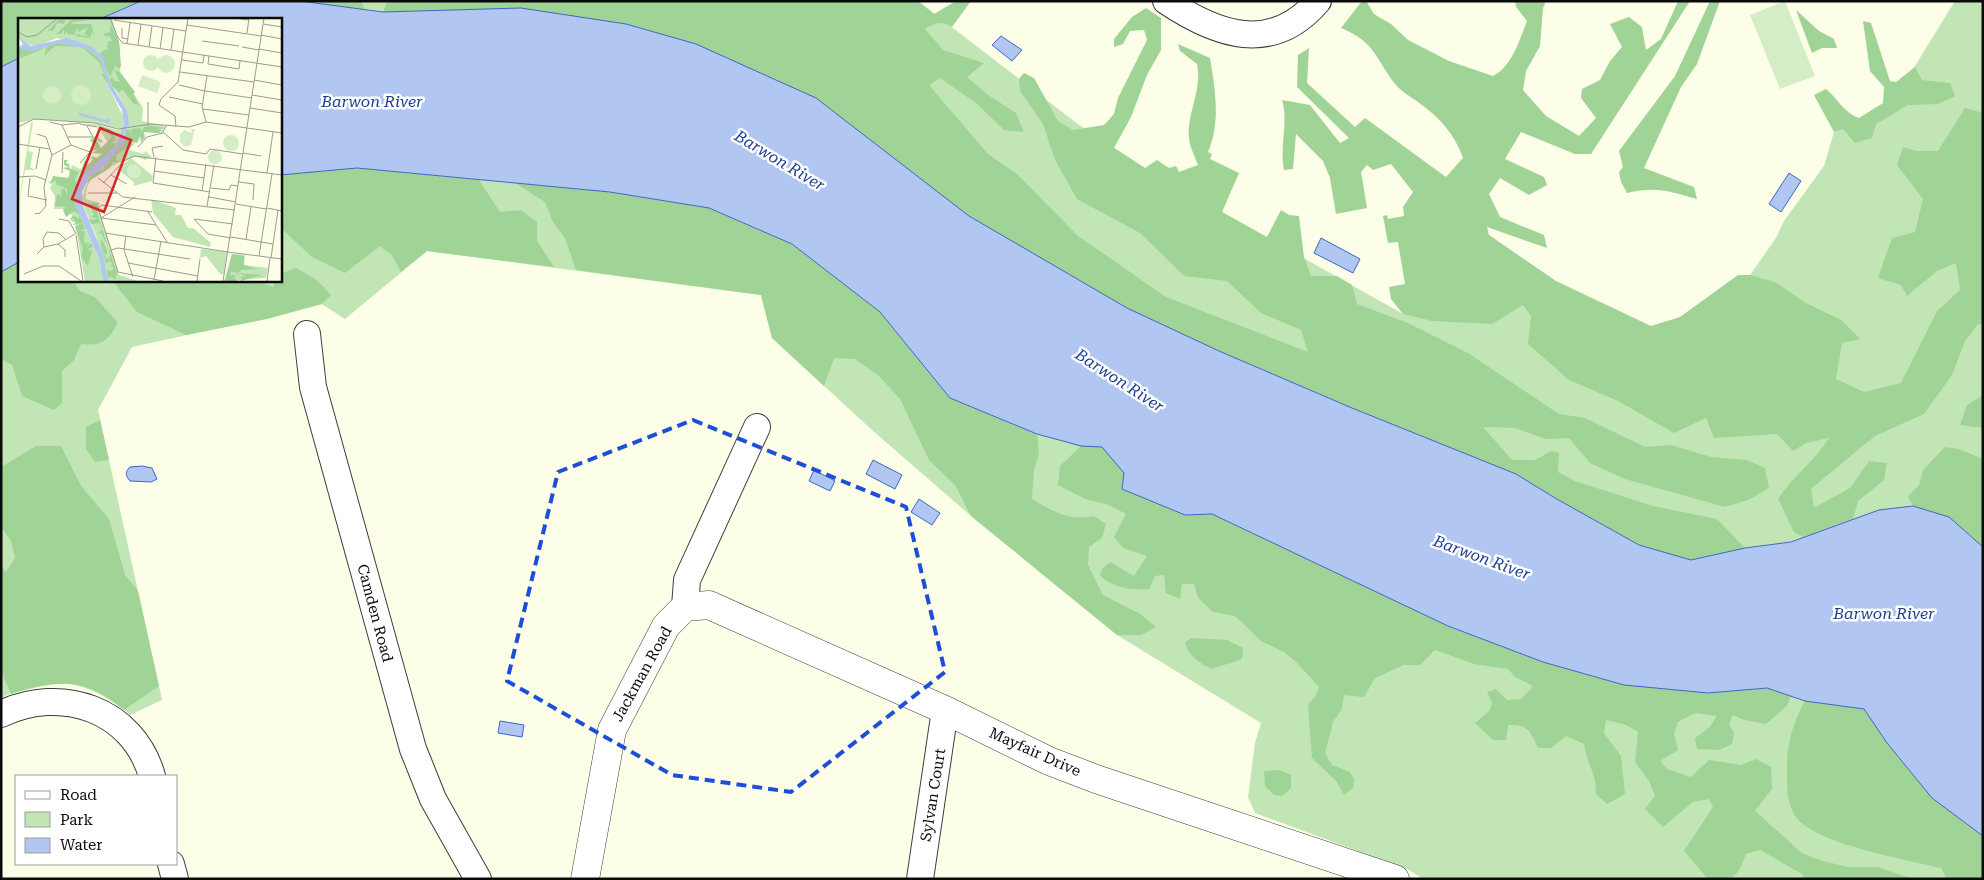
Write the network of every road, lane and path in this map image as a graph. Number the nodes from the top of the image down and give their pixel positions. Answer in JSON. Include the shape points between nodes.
{"nodes":[{"id":1,"x":1166,"y":1,"type":"edge"},
{"id":2,"x":1318,"y":1,"type":"edge"},
{"id":3,"x":307,"y":334,"type":"dead end"},
{"id":4,"x":757,"y":427,"type":"dead end"},
{"id":5,"x":685,"y":607,"type":"junction"},
{"id":6,"x":945,"y":710,"type":"junction"},
{"id":7,"x":1,"y":714,"type":"edge"},
{"id":8,"x":152,"y":775,"type":"edge"},
{"id":9,"x":171,"y":865,"type":"edge"},
{"id":10,"x":174,"y":879,"type":"edge"},
{"id":11,"x":478,"y":879,"type":"edge"},
{"id":12,"x":585,"y":879,"type":"edge"},
{"id":13,"x":920,"y":879,"type":"edge"},
{"id":14,"x":1395,"y":879,"type":"edge"}],
"edges":[{"from":1,"to":2,"type":"street","via":[[1202,23],[1243,35],[1269,33],[1288,26]]},
{"from":3,"to":11,"type":"street","name":"Camden Road","via":[[313,387],[413,748],[433,800]]},
{"from":4,"to":5,"type":"street","via":[[686,580]]},
{"from":5,"to":6,"type":"street","name":"Mayfair Drive","via":[[709,605]]},
{"from":5,"to":12,"type":"street","name":"Jackman Road","via":[[666,626],[612,730]]},
{"from":6,"to":13,"type":"street","name":"Sylvan Court"},
{"from":6,"to":14,"type":"street","name":"Mayfair Drive","via":[[1096,779]]},
{"from":7,"to":8,"type":"street","via":[[45,701],[73,702],[92,708],[116,723],[133,740]]},
{"from":9,"to":10,"type":"street"}]}
